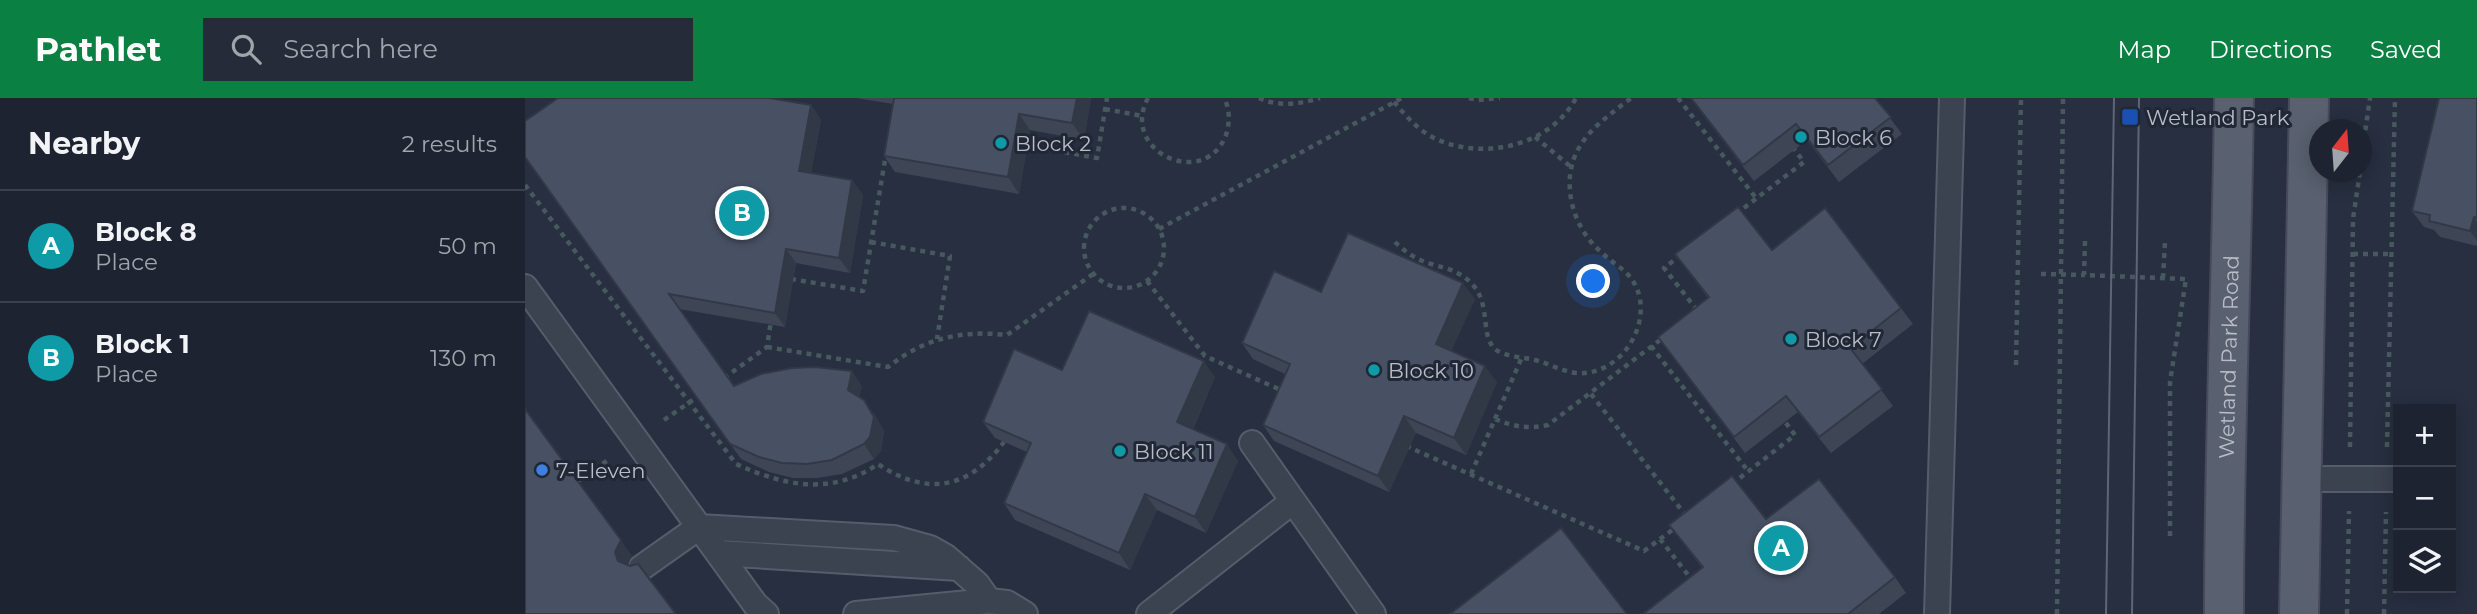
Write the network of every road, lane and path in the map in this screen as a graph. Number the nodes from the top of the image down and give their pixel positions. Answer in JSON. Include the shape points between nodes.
{"nodes":[{"id":1,"x":1107,"y":98,"type":"edge"},
{"id":2,"x":1148,"y":98,"type":"edge"},
{"id":3,"x":1224,"y":98,"type":"edge"},
{"id":4,"x":1259,"y":98,"type":"edge"},
{"id":5,"x":1320,"y":98,"type":"edge"},
{"id":6,"x":1402,"y":98,"type":"edge"},
{"id":7,"x":1469,"y":98,"type":"edge"},
{"id":8,"x":1500,"y":98,"type":"edge"},
{"id":9,"x":1576,"y":98,"type":"edge"},
{"id":10,"x":1631,"y":98,"type":"edge"},
{"id":11,"x":1678,"y":98,"type":"edge"},
{"id":12,"x":1952,"y":98,"type":"edge"},
{"id":13,"x":2021,"y":98,"type":"edge"},
{"id":14,"x":2063,"y":98,"type":"edge"},
{"id":15,"x":2234,"y":98,"type":"edge"},
{"id":16,"x":2309,"y":98,"type":"edge"},
{"id":17,"x":2370,"y":98,"type":"edge"},
{"id":18,"x":2395,"y":98,"type":"edge"},
{"id":19,"x":1394,"y":102,"type":"junction"},
{"id":20,"x":1105,"y":109,"type":"junction"},
{"id":21,"x":1142,"y":116,"type":"junction"},
{"id":22,"x":2367,"y":119,"type":"edge"},
{"id":23,"x":1535,"y":137,"type":"junction"},
{"id":24,"x":1787,"y":141,"type":"edge"},
{"id":25,"x":1015,"y":143,"type":"edge"},
{"id":26,"x":887,"y":148,"type":"edge"},
{"id":27,"x":1571,"y":167,"type":"junction"},
{"id":28,"x":2359,"y":182,"type":"edge"},
{"id":29,"x":525,"y":185,"type":"edge"},
{"id":30,"x":1756,"y":198,"type":"junction"},
{"id":31,"x":1725,"y":222,"type":"edge"},
{"id":32,"x":1159,"y":229,"type":"junction"},
{"id":33,"x":2085,"y":241,"type":"dead end"},
{"id":34,"x":871,"y":242,"type":"junction"},
{"id":35,"x":1395,"y":242,"type":"dead end"},
{"id":36,"x":2165,"y":242,"type":"dead end"},
{"id":37,"x":1685,"y":252,"type":"edge"},
{"id":38,"x":2353,"y":254,"type":"junction"},
{"id":39,"x":2391,"y":254,"type":"junction"},
{"id":40,"x":1093,"y":274,"type":"junction"},
{"id":41,"x":2041,"y":274,"type":"dead end"},
{"id":42,"x":2060,"y":274,"type":"junction"},
{"id":43,"x":2084,"y":275,"type":"junction"},
{"id":44,"x":779,"y":276,"type":"edge"},
{"id":45,"x":2163,"y":278,"type":"junction"},
{"id":46,"x":1147,"y":281,"type":"junction"},
{"id":47,"x":525,"y":287,"type":"edge"},
{"id":48,"x":773,"y":312,"type":"edge"},
{"id":49,"x":1689,"y":318,"type":"edge"},
{"id":50,"x":1670,"y":332,"type":"edge"},
{"id":51,"x":937,"y":339,"type":"junction"},
{"id":52,"x":1651,"y":346,"type":"junction"},
{"id":53,"x":767,"y":347,"type":"junction"},
{"id":54,"x":1522,"y":357,"type":"junction"},
{"id":55,"x":2016,"y":365,"type":"dead end"},
{"id":56,"x":723,"y":378,"type":"edge"},
{"id":57,"x":701,"y":394,"type":"edge"},
{"id":58,"x":1591,"y":394,"type":"junction"},
{"id":59,"x":1293,"y":396,"type":"edge"},
{"id":60,"x":690,"y":402,"type":"junction"},
{"id":61,"x":1779,"y":414,"type":"edge"},
{"id":62,"x":1495,"y":419,"type":"junction"},
{"id":63,"x":636,"y":440,"type":"junction"},
{"id":64,"x":1395,"y":440,"type":"edge"},
{"id":65,"x":1004,"y":442,"type":"edge"},
{"id":66,"x":1252,"y":443,"type":"dead end"},
{"id":67,"x":1748,"y":471,"type":"junction"},
{"id":68,"x":1471,"y":474,"type":"junction"},
{"id":69,"x":2302,"y":479,"type":"junction"},
{"id":70,"x":2350,"y":479,"type":"junction"},
{"id":71,"x":2392,"y":479,"type":"edge"},
{"id":72,"x":577,"y":481,"type":"edge"},
{"id":73,"x":1728,"y":486,"type":"edge"},
{"id":74,"x":1293,"y":501,"type":"junction"},
{"id":75,"x":1698,"y":510,"type":"edge"},
{"id":76,"x":1688,"y":517,"type":"junction"},
{"id":77,"x":699,"y":527,"type":"junction"},
{"id":78,"x":2170,"y":536,"type":"dead end"},
{"id":79,"x":1660,"y":539,"type":"junction"},
{"id":80,"x":719,"y":553,"type":"junction"},
{"id":81,"x":641,"y":568,"type":"edge"},
{"id":82,"x":962,"y":569,"type":"junction"},
{"id":83,"x":1693,"y":582,"type":"edge"},
{"id":84,"x":989,"y":601,"type":"junction"},
{"id":85,"x":761,"y":609,"type":"edge"},
{"id":86,"x":784,"y":614,"type":"edge"},
{"id":87,"x":856,"y":614,"type":"edge"},
{"id":88,"x":1025,"y":614,"type":"edge"},
{"id":89,"x":1149,"y":614,"type":"edge"},
{"id":90,"x":1373,"y":614,"type":"edge"},
{"id":91,"x":1937,"y":614,"type":"edge"},
{"id":92,"x":2057,"y":614,"type":"edge"},
{"id":93,"x":2224,"y":614,"type":"edge"},
{"id":94,"x":2299,"y":614,"type":"edge"},
{"id":95,"x":2347,"y":614,"type":"edge"},
{"id":96,"x":2384,"y":614,"type":"edge"}],
"edges":[{"from":1,"to":20,"type":"path"},
{"from":2,"to":21,"type":"path"},
{"from":3,"to":21,"type":"path","via":[[1228,130],[1222,144],[1200,160],[1185,163],[1159,153],[1143,130]]},
{"from":4,"to":5,"type":"path","via":[[1285,104]]},
{"from":6,"to":19,"type":"path"},
{"from":7,"to":8,"type":"path"},
{"from":9,"to":23,"type":"path","via":[[1556,122]]},
{"from":10,"to":27,"type":"path","via":[[1590,130]]},
{"from":11,"to":30,"type":"path"},
{"from":12,"to":91,"type":"lane"},
{"from":13,"to":55,"type":"path"},
{"from":14,"to":42,"type":"path"},
{"from":15,"to":93,"type":"main road","name":"Wetland Park Road"},
{"from":16,"to":69,"type":"main road"},
{"from":17,"to":22,"type":"path"},
{"from":18,"to":39,"type":"path"},
{"from":19,"to":23,"type":"path","via":[[1433,138],[1458,147],[1484,150]]},
{"from":19,"to":32,"type":"path"},
{"from":20,"to":21,"type":"path"},
{"from":20,"to":25,"type":"path","via":[[1097,158]]},
{"from":23,"to":27,"type":"path"},
{"from":24,"to":30,"type":"path","via":[[1804,162]]},
{"from":26,"to":34,"type":"path"},
{"from":27,"to":54,"type":"path","via":[[1574,213],[1585,234],[1633,281],[1641,316],[1637,333],[1614,362],[1597,370],[1561,370]]},
{"from":28,"to":38,"type":"path"},
{"from":29,"to":60,"type":"path"},
{"from":30,"to":31,"type":"path"},
{"from":32,"to":40,"type":"path","via":[[1140,211],[1127,208],[1101,215],[1085,236],[1083,249]]},
{"from":32,"to":46,"type":"path","via":[[1164,251],[1156,273]]},
{"from":33,"to":43,"type":"path"},
{"from":34,"to":44,"type":"path","via":[[863,291]]},
{"from":34,"to":51,"type":"path","via":[[950,256]]},
{"from":35,"to":54,"type":"path","via":[[1418,259],[1462,275],[1484,304],[1493,348]]},
{"from":36,"to":45,"type":"path"},
{"from":37,"to":49,"type":"path","via":[[1664,268],[1698,311]]},
{"from":38,"to":39,"type":"path"},
{"from":38,"to":70,"type":"path"},
{"from":39,"to":71,"type":"path"},
{"from":40,"to":46,"type":"path","via":[[1101,282],[1124,288]]},
{"from":40,"to":51,"type":"path","via":[[1007,335],[960,333]]},
{"from":41,"to":42,"type":"path"},
{"from":42,"to":43,"type":"path"},
{"from":42,"to":92,"type":"path"},
{"from":43,"to":45,"type":"path"},
{"from":45,"to":78,"type":"path","via":[[2186,279],[2170,382]]},
{"from":46,"to":59,"type":"path","via":[[1205,356]]},
{"from":47,"to":63,"type":"lane"},
{"from":48,"to":53,"type":"path"},
{"from":50,"to":52,"type":"path"},
{"from":51,"to":53,"type":"path","via":[[888,367]]},
{"from":52,"to":58,"type":"path"},
{"from":52,"to":67,"type":"path"},
{"from":53,"to":56,"type":"path"},
{"from":54,"to":62,"type":"path"},
{"from":57,"to":60,"type":"path"},
{"from":58,"to":62,"type":"path","via":[[1548,425],[1519,427]]},
{"from":58,"to":76,"type":"path"},
{"from":60,"to":63,"type":"path"},
{"from":60,"to":65,"type":"path","via":[[736,464],[792,484],[843,481],[878,464],[896,476],[937,484],[976,472]]},
{"from":61,"to":67,"type":"path","via":[[1795,435]]},
{"from":62,"to":68,"type":"path"},
{"from":63,"to":72,"type":"path"},
{"from":63,"to":77,"type":"lane"},
{"from":64,"to":68,"type":"path"},
{"from":66,"to":74,"type":"lane"},
{"from":67,"to":73,"type":"path"},
{"from":68,"to":79,"type":"path","via":[[1644,551]]},
{"from":69,"to":70,"type":"lane"},
{"from":69,"to":94,"type":"main road"},
{"from":70,"to":71,"type":"lane"},
{"from":70,"to":95,"type":"path"},
{"from":71,"to":96,"type":"path"},
{"from":74,"to":89,"type":"lane"},
{"from":74,"to":90,"type":"lane"},
{"from":75,"to":76,"type":"path"},
{"from":76,"to":79,"type":"path"},
{"from":77,"to":80,"type":"lane"},
{"from":77,"to":81,"type":"lane"},
{"from":77,"to":82,"type":"lane","via":[[894,538],[930,548]]},
{"from":79,"to":83,"type":"path"},
{"from":80,"to":82,"type":"lane"},
{"from":80,"to":85,"type":"lane"},
{"from":82,"to":84,"type":"lane"},
{"from":84,"to":87,"type":"lane"},
{"from":84,"to":88,"type":"lane","via":[[1007,603]]},
{"from":85,"to":86,"type":"lane"}]}
